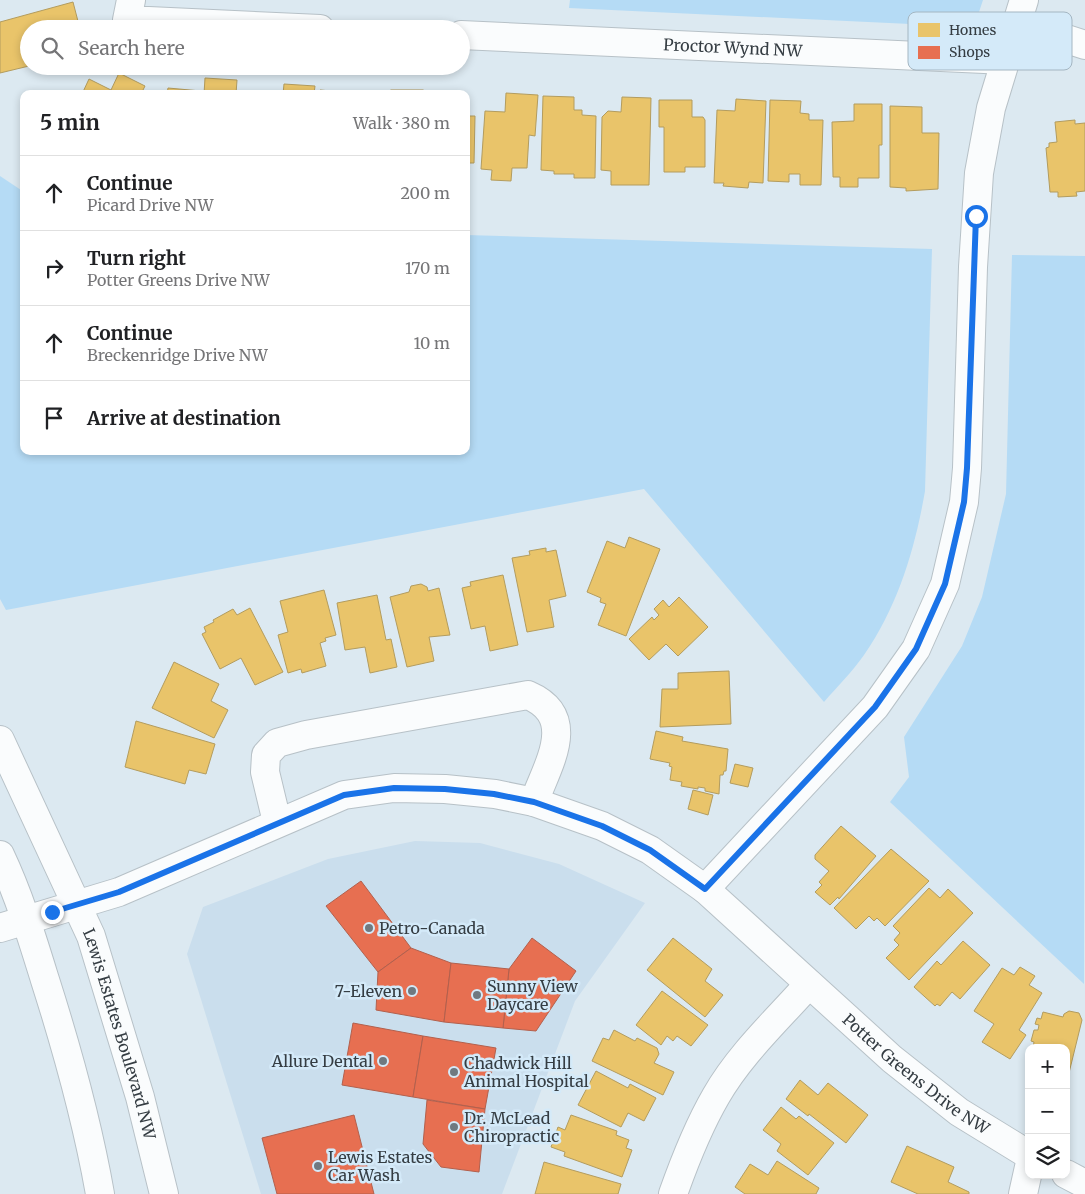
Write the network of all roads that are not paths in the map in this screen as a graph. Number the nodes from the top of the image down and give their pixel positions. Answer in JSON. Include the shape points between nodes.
{"nodes":[{"id":1,"x":131,"y":0,"type":"edge"},
{"id":2,"x":127,"y":20,"type":"edge"},
{"id":3,"x":470,"y":35,"type":"edge"},
{"id":4,"x":1072,"y":38,"type":"edge"},
{"id":5,"x":1085,"y":45,"type":"edge"},
{"id":6,"x":908,"y":56,"type":"edge"},
{"id":7,"x":1003,"y":70,"type":"edge"},
{"id":8,"x":0,"y":740,"type":"edge"},
{"id":9,"x":534,"y":802,"type":"junction"},
{"id":10,"x":277,"y":822,"type":"junction"},
{"id":11,"x":0,"y":855,"type":"edge"},
{"id":12,"x":705,"y":889,"type":"junction"},
{"id":13,"x":77,"y":904,"type":"junction"},
{"id":14,"x":26,"y":920,"type":"junction"},
{"id":15,"x":0,"y":928,"type":"edge"},
{"id":16,"x":809,"y":984,"type":"junction"},
{"id":17,"x":1025,"y":1153,"type":"edge"},
{"id":18,"x":1070,"y":1176,"type":"edge"},
{"id":19,"x":1026,"y":1179,"type":"edge"},
{"id":20,"x":1085,"y":1184,"type":"edge"},
{"id":21,"x":100,"y":1194,"type":"edge"},
{"id":22,"x":164,"y":1194,"type":"edge"},
{"id":23,"x":673,"y":1194,"type":"edge"},
{"id":24,"x":1023,"y":1194,"type":"edge"}],
"edges":[{"from":1,"to":2,"type":"street"},
{"from":3,"to":6,"type":"street","name":"Proctor Wynd NW"},
{"from":4,"to":5,"type":"street"},
{"from":7,"to":12,"type":"street","via":[[991,108],[979,173],[967,468],[964,502],[945,584],[916,649],[875,707]]},
{"from":8,"to":13,"type":"street","name":"Lewis Estates Boulevard NW"},
{"from":9,"to":10,"type":"street","name":"Potter Greens Drive NW","via":[[445,789],[394,788],[344,795]]},
{"from":9,"to":10,"type":"street","via":[[556,743],[558,728],[543,701],[528,695],[306,734],[276,743],[266,755],[265,772]]},
{"from":9,"to":12,"type":"street","name":"Potter Greens Drive NW","via":[[602,826],[650,850]]},
{"from":10,"to":13,"type":"street","name":"Potter Greens Drive NW","via":[[119,892]]},
{"from":11,"to":14,"type":"street"},
{"from":12,"to":16,"type":"street","name":"Potter Greens Drive NW"},
{"from":13,"to":14,"type":"street","name":"Potter Greens Drive NW"},
{"from":13,"to":22,"type":"street","name":"Lewis Estates Boulevard NW","via":[[91,936],[113,1006],[143,1107]]},
{"from":14,"to":15,"type":"street","name":"Potter Greens Drive NW"},
{"from":14,"to":21,"type":"street","via":[[88,1128]]},
{"from":16,"to":17,"type":"street","name":"Potter Greens Drive NW","via":[[892,1060],[959,1112]]},
{"from":16,"to":23,"type":"street","via":[[749,1051],[717,1095],[690,1148]]},
{"from":18,"to":20,"type":"street"},
{"from":19,"to":24,"type":"street"}]}
